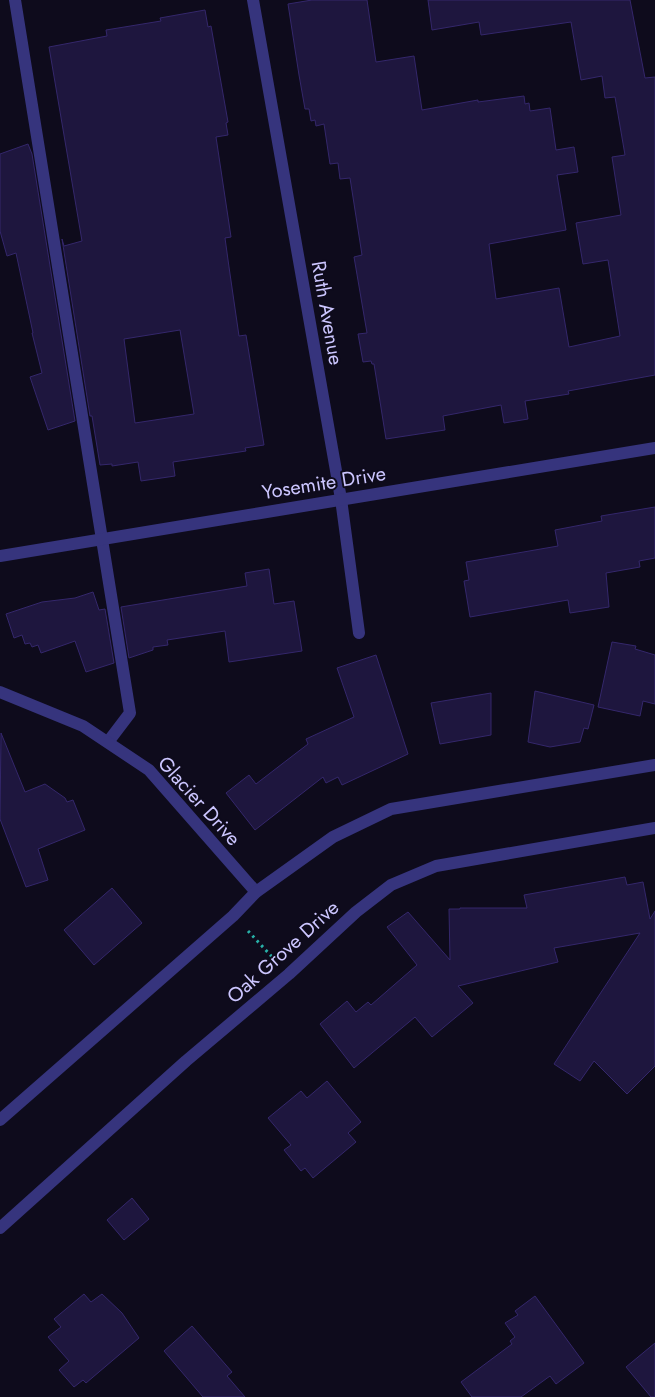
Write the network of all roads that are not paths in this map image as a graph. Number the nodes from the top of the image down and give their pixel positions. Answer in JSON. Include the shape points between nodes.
{"nodes":[{"id":1,"x":15,"y":0,"type":"edge"},
{"id":2,"x":253,"y":0,"type":"edge"},
{"id":3,"x":655,"y":448,"type":"edge"},
{"id":4,"x":341,"y":499,"type":"junction"},
{"id":5,"x":103,"y":539,"type":"junction"},
{"id":6,"x":0,"y":556,"type":"edge"},
{"id":7,"x":359,"y":633,"type":"dead end"},
{"id":8,"x":0,"y":692,"type":"edge"},
{"id":9,"x":108,"y":742,"type":"junction"},
{"id":10,"x":655,"y":765,"type":"edge"},
{"id":11,"x":655,"y":828,"type":"edge"},
{"id":12,"x":256,"y":892,"type":"junction"},
{"id":13,"x":0,"y":1120,"type":"edge"},
{"id":14,"x":0,"y":1228,"type":"edge"}],
"edges":[{"from":1,"to":5,"type":"street"},
{"from":2,"to":4,"type":"street","name":"Ruth Avenue"},
{"from":3,"to":4,"type":"street","name":"Yosemite Drive"},
{"from":4,"to":5,"type":"street","name":"Yosemite Drive"},
{"from":4,"to":7,"type":"street","name":"Ruth Avenue"},
{"from":5,"to":6,"type":"street","name":"Yosemite Drive"},
{"from":5,"to":9,"type":"street","via":[[130,714]]},
{"from":8,"to":9,"type":"street","name":"Glacier Drive","via":[[83,726]]},
{"from":9,"to":12,"type":"street","name":"Glacier Drive","via":[[149,770]]},
{"from":10,"to":12,"type":"street","via":[[391,809],[334,837]]},
{"from":11,"to":14,"type":"street","name":"Oak Grove Drive","via":[[436,866],[391,885],[186,1061]]},
{"from":12,"to":13,"type":"street","via":[[233,916]]}]}
